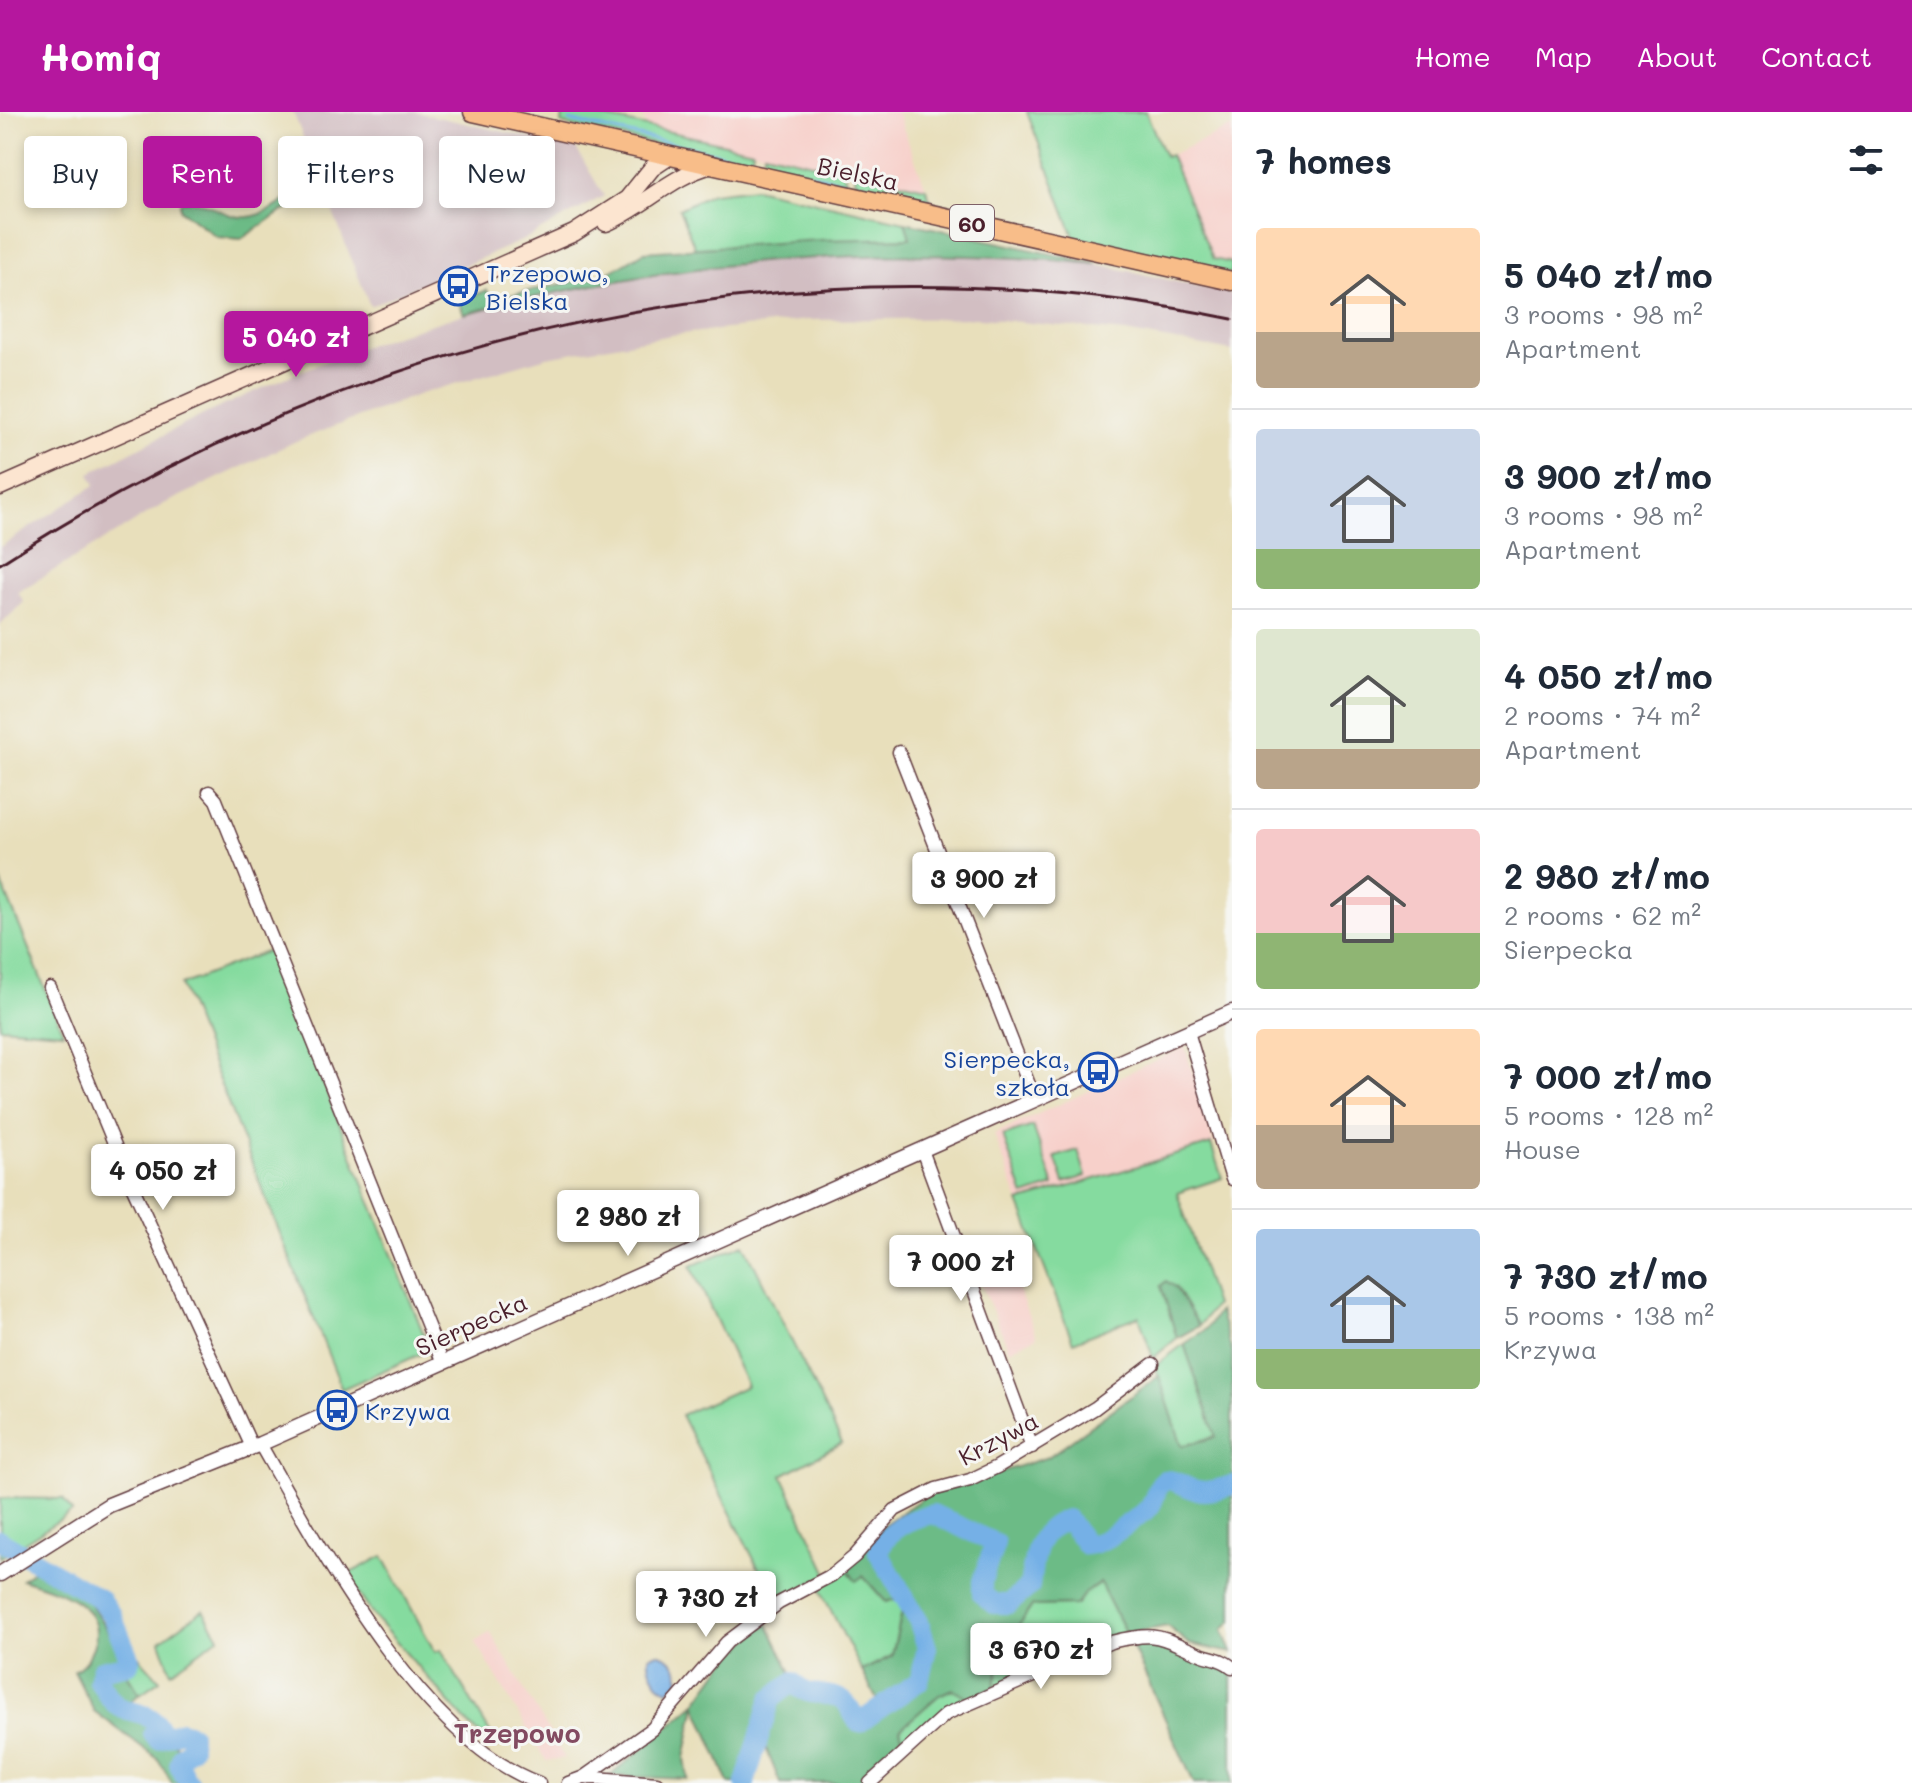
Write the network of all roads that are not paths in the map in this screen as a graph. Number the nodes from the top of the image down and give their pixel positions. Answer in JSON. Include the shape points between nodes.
{"nodes":[{"id":1,"x":473,"y":112,"type":"edge"},
{"id":2,"x":629,"y":146,"type":"junction"},
{"id":3,"x":673,"y":156,"type":"junction"},
{"id":4,"x":712,"y":165,"type":"junction"},
{"id":5,"x":643,"y":179,"type":"junction"},
{"id":6,"x":672,"y":180,"type":"junction"},
{"id":7,"x":574,"y":233,"type":"junction"},
{"id":8,"x":1232,"y":281,"type":"edge"},
{"id":9,"x":0,"y":487,"type":"edge"},
{"id":10,"x":899,"y":752,"type":"dead end"},
{"id":11,"x":209,"y":792,"type":"dead end"},
{"id":12,"x":50,"y":988,"type":"dead end"},
{"id":13,"x":1232,"y":1012,"type":"edge"},
{"id":14,"x":1188,"y":1032,"type":"junction"},
{"id":15,"x":1035,"y":1100,"type":"junction"},
{"id":16,"x":922,"y":1150,"type":"junction"},
{"id":17,"x":1232,"y":1179,"type":"edge"},
{"id":18,"x":442,"y":1361,"type":"junction"},
{"id":19,"x":1153,"y":1364,"type":"dead end"},
{"id":20,"x":256,"y":1446,"type":"junction"},
{"id":21,"x":1032,"y":1447,"type":"junction"},
{"id":22,"x":1,"y":1574,"type":"edge"},
{"id":23,"x":1232,"y":1667,"type":"edge"},
{"id":24,"x":584,"y":1777,"type":"junction"},
{"id":25,"x":539,"y":1783,"type":"edge"},
{"id":26,"x":568,"y":1783,"type":"edge"},
{"id":27,"x":657,"y":1783,"type":"edge"},
{"id":28,"x":870,"y":1783,"type":"edge"}],
"edges":[{"from":1,"to":2,"type":"main road","name":"Bielska","number":"60"},
{"from":2,"to":3,"type":"main road","name":"Bielska","number":"60"},
{"from":2,"to":5,"type":"main road","via":[[639,159]]},
{"from":3,"to":4,"type":"main road","name":"Bielska","number":"60"},
{"from":3,"to":5,"type":"main road"},
{"from":3,"to":6,"type":"main road"},
{"from":4,"to":6,"type":"main road"},
{"from":4,"to":8,"type":"main road","name":"Bielska","number":"60"},
{"from":5,"to":7,"type":"main road","via":[[627,199]]},
{"from":6,"to":7,"type":"main road","via":[[636,209]]},
{"from":7,"to":9,"type":"main road"},
{"from":10,"to":15,"type":"street"},
{"from":11,"to":18,"type":"street"},
{"from":12,"to":20,"type":"street","via":[[128,1177]]},
{"from":13,"to":14,"type":"street","name":"Sierpecka"},
{"from":14,"to":15,"type":"street","name":"Sierpecka"},
{"from":14,"to":17,"type":"street"},
{"from":15,"to":16,"type":"street","name":"Sierpecka"},
{"from":16,"to":18,"type":"street","name":"Sierpecka"},
{"from":16,"to":21,"type":"street"},
{"from":18,"to":20,"type":"street","name":"Sierpecka"},
{"from":19,"to":21,"type":"street","name":"Krzywa"},
{"from":20,"to":22,"type":"street","name":"Sierpecka","via":[[133,1493]]},
{"from":20,"to":25,"type":"street","via":[[374,1632],[476,1745]]},
{"from":21,"to":24,"type":"street","name":"Krzywa","via":[[970,1480],[936,1489],[895,1510],[832,1575],[779,1603],[727,1642],[652,1729]]},
{"from":23,"to":28,"type":"street","via":[[1159,1636],[1111,1642],[946,1714]]},
{"from":24,"to":26,"type":"street","name":"Krzywa"},
{"from":24,"to":27,"type":"street"}]}
